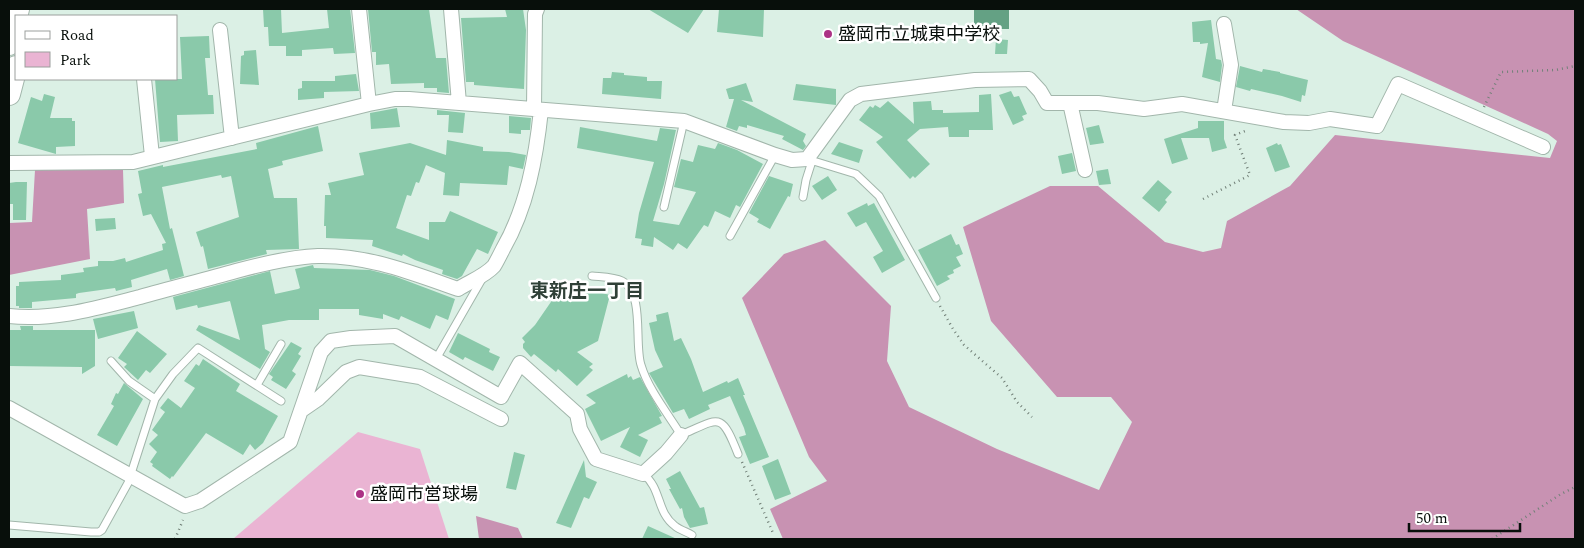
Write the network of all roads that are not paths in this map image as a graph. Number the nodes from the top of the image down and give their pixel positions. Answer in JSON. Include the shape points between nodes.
{"nodes":[{"id":1,"x":358,"y":9,"type":"edge"},
{"id":2,"x":451,"y":9,"type":"edge"},
{"id":3,"x":538,"y":9,"type":"edge"},
{"id":4,"x":15,"y":21,"type":"edge"},
{"id":5,"x":1224,"y":24,"type":"dead end"},
{"id":6,"x":220,"y":30,"type":"dead end"},
{"id":7,"x":9,"y":44,"type":"edge"},
{"id":8,"x":15,"y":71,"type":"edge"},
{"id":9,"x":144,"y":80,"type":"edge"},
{"id":10,"x":9,"y":94,"type":"edge"},
{"id":11,"x":459,"y":103,"type":"junction"},
{"id":12,"x":1070,"y":103,"type":"junction"},
{"id":13,"x":369,"y":104,"type":"junction"},
{"id":14,"x":537,"y":110,"type":"junction"},
{"id":15,"x":1224,"y":111,"type":"junction"},
{"id":16,"x":684,"y":121,"type":"junction"},
{"id":17,"x":232,"y":138,"type":"junction"},
{"id":18,"x":1543,"y":147,"type":"dead end"},
{"id":19,"x":775,"y":154,"type":"junction"},
{"id":20,"x":152,"y":156,"type":"junction"},
{"id":21,"x":810,"y":160,"type":"junction"},
{"id":22,"x":9,"y":163,"type":"edge"},
{"id":23,"x":1085,"y":170,"type":"dead end"},
{"id":24,"x":803,"y":197,"type":"dead end"},
{"id":25,"x":664,"y":207,"type":"dead end"},
{"id":26,"x":730,"y":236,"type":"dead end"},
{"id":27,"x":487,"y":272,"type":"junction"},
{"id":28,"x":592,"y":276,"type":"dead end"},
{"id":29,"x":936,"y":298,"type":"road end"},
{"id":30,"x":9,"y":316,"type":"edge"},
{"id":31,"x":281,"y":344,"type":"dead end"},
{"id":32,"x":436,"y":359,"type":"junction"},
{"id":33,"x":111,"y":361,"type":"dead end"},
{"id":34,"x":257,"y":385,"type":"junction"},
{"id":35,"x":155,"y":399,"type":"junction"},
{"id":36,"x":281,"y":401,"type":"dead end"},
{"id":37,"x":9,"y":408,"type":"edge"},
{"id":38,"x":302,"y":410,"type":"junction"},
{"id":39,"x":501,"y":419,"type":"dead end"},
{"id":40,"x":681,"y":435,"type":"junction"},
{"id":41,"x":738,"y":454,"type":"road end"},
{"id":42,"x":643,"y":474,"type":"junction"},
{"id":43,"x":130,"y":476,"type":"junction"},
{"id":44,"x":9,"y":525,"type":"edge"},
{"id":45,"x":692,"y":535,"type":"dead end"}],
"edges":[{"from":1,"to":13,"type":"street"},
{"from":2,"to":11,"type":"street"},
{"from":3,"to":14,"type":"street","via":[[535,14]]},
{"from":4,"to":7,"type":"highway"},
{"from":5,"to":15,"type":"street","via":[[1231,65]]},
{"from":6,"to":17,"type":"street"},
{"from":8,"to":10,"type":"highway"},
{"from":9,"to":20,"type":"street"},
{"from":11,"to":13,"type":"street","via":[[395,99]]},
{"from":11,"to":14,"type":"street"},
{"from":12,"to":15,"type":"street","via":[[1144,109],[1182,104]]},
{"from":12,"to":21,"type":"street","via":[[1047,103],[1029,79],[1009,78],[861,94],[850,100]]},
{"from":12,"to":23,"type":"street"},
{"from":13,"to":17,"type":"street"},
{"from":14,"to":16,"type":"street"},
{"from":14,"to":27,"type":"street","via":[[537,150],[516,225],[494,266]]},
{"from":15,"to":18,"type":"street","via":[[1284,122],[1309,123],[1330,118],[1377,126],[1398,84]]},
{"from":16,"to":19,"type":"street"},
{"from":16,"to":25,"type":"lane"},
{"from":17,"to":20,"type":"street"},
{"from":19,"to":21,"type":"street","via":[[792,160]]},
{"from":19,"to":26,"type":"lane"},
{"from":20,"to":22,"type":"street","via":[[133,162]]},
{"from":21,"to":24,"type":"lane"},
{"from":21,"to":29,"type":"lane","via":[[856,174],[879,196]]},
{"from":27,"to":30,"type":"street","via":[[458,289],[365,259],[306,257],[246,269],[95,309],[50,316]]},
{"from":27,"to":32,"type":"lane"},
{"from":28,"to":40,"type":"lane","via":[[623,282],[633,292],[641,366]]},
{"from":31,"to":34,"type":"lane"},
{"from":32,"to":38,"type":"street","via":[[395,336],[331,342],[322,352]]},
{"from":32,"to":42,"type":"street","via":[[501,397],[520,363],[577,414],[580,429],[596,459]]},
{"from":33,"to":35,"type":"lane","via":[[129,381]]},
{"from":34,"to":35,"type":"lane","via":[[198,348]]},
{"from":34,"to":36,"type":"lane"},
{"from":35,"to":43,"type":"lane"},
{"from":37,"to":43,"type":"street"},
{"from":38,"to":39,"type":"street","via":[[346,372],[359,368],[420,377]]},
{"from":38,"to":43,"type":"street","via":[[290,442],[200,501],[184,506]]},
{"from":40,"to":41,"type":"lane","via":[[713,421],[722,422],[727,426]]},
{"from":40,"to":42,"type":"street"},
{"from":42,"to":45,"type":"lane","via":[[656,489],[668,520],[676,528]]},
{"from":43,"to":44,"type":"lane","via":[[99,532]]}]}
